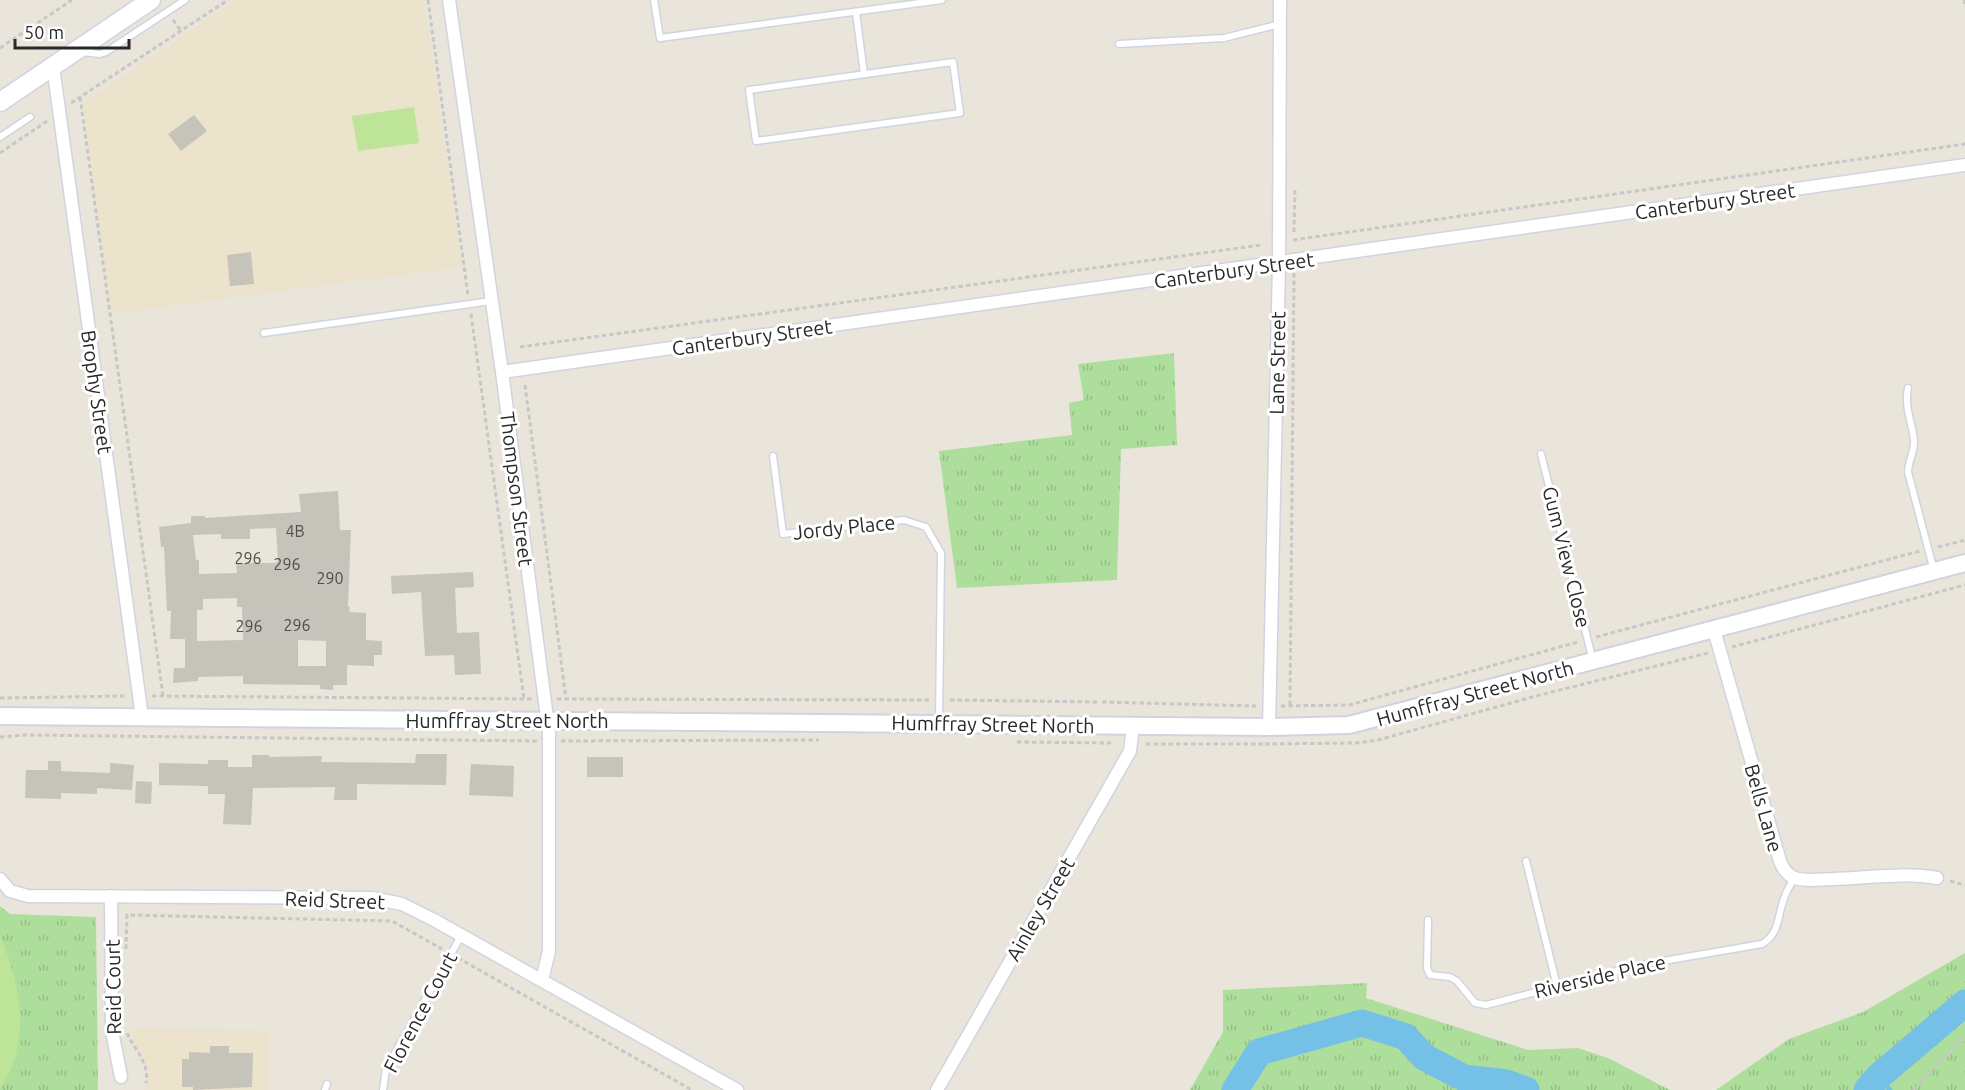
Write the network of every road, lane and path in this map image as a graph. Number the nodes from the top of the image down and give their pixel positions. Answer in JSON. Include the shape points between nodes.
{"nodes":[{"id":1,"x":72,"y":0,"type":"edge"},
{"id":2,"x":150,"y":0,"type":"edge"},
{"id":3,"x":185,"y":0,"type":"edge"},
{"id":4,"x":228,"y":0,"type":"edge"},
{"id":5,"x":428,"y":0,"type":"edge"},
{"id":6,"x":449,"y":0,"type":"edge"},
{"id":7,"x":654,"y":0,"type":"edge"},
{"id":8,"x":942,"y":0,"type":"edge"},
{"id":9,"x":1280,"y":0,"type":"edge"},
{"id":10,"x":856,"y":12,"type":"junction"},
{"id":11,"x":1280,"y":24,"type":"junction"},
{"id":12,"x":1119,"y":44,"type":"dead end"},
{"id":13,"x":0,"y":48,"type":"edge"},
{"id":14,"x":76,"y":51,"type":"junction"},
{"id":15,"x":53,"y":66,"type":"junction"},
{"id":16,"x":864,"y":74,"type":"junction"},
{"id":17,"x":2,"y":97,"type":"edge"},
{"id":18,"x":80,"y":97,"type":"junction"},
{"id":19,"x":59,"y":112,"type":"junction"},
{"id":20,"x":30,"y":117,"type":"dead end"},
{"id":21,"x":0,"y":137,"type":"edge"},
{"id":22,"x":1965,"y":144,"type":"edge"},
{"id":23,"x":0,"y":153,"type":"edge"},
{"id":24,"x":1965,"y":165,"type":"edge"},
{"id":25,"x":1295,"y":189,"type":"dead end"},
{"id":26,"x":1294,"y":234,"type":"dead end"},
{"id":27,"x":1293,"y":240,"type":"dead end"},
{"id":28,"x":1261,"y":245,"type":"dead end"},
{"id":29,"x":1279,"y":263,"type":"junction"},
{"id":30,"x":1294,"y":273,"type":"dead end"},
{"id":31,"x":491,"y":301,"type":"junction"},
{"id":32,"x":469,"y":304,"type":"junction"},
{"id":33,"x":264,"y":333,"type":"dead end"},
{"id":34,"x":520,"y":347,"type":"dead end"},
{"id":35,"x":502,"y":372,"type":"junction"},
{"id":36,"x":525,"y":385,"type":"dead end"},
{"id":37,"x":1908,"y":388,"type":"dead end"},
{"id":38,"x":1541,"y":454,"type":"dead end"},
{"id":39,"x":773,"y":456,"type":"dead end"},
{"id":40,"x":1965,"y":540,"type":"edge"},
{"id":41,"x":1927,"y":549,"type":"junction"},
{"id":42,"x":1965,"y":563,"type":"edge"},
{"id":43,"x":1935,"y":571,"type":"junction"},
{"id":44,"x":1965,"y":585,"type":"edge"},
{"id":45,"x":1714,"y":630,"type":"junction"},
{"id":46,"x":1588,"y":639,"type":"junction"},
{"id":47,"x":1720,"y":650,"type":"junction"},
{"id":48,"x":1593,"y":661,"type":"junction"},
{"id":49,"x":1590,"y":683,"type":"dead end"},
{"id":50,"x":140,"y":696,"type":"junction"},
{"id":51,"x":163,"y":696,"type":"junction"},
{"id":52,"x":0,"y":698,"type":"edge"},
{"id":53,"x":524,"y":699,"type":"junction"},
{"id":54,"x":566,"y":699,"type":"junction"},
{"id":55,"x":545,"y":700,"type":"junction"},
{"id":56,"x":939,"y":700,"type":"junction"},
{"id":57,"x":1290,"y":705,"type":"junction"},
{"id":58,"x":1269,"y":706,"type":"junction"},
{"id":59,"x":0,"y":716,"type":"edge"},
{"id":60,"x":142,"y":717,"type":"junction"},
{"id":61,"x":548,"y":720,"type":"junction"},
{"id":62,"x":939,"y":723,"type":"junction"},
{"id":63,"x":1133,"y":726,"type":"junction"},
{"id":64,"x":1269,"y":727,"type":"junction"},
{"id":65,"x":1146,"y":744,"type":"dead end"},
{"id":66,"x":1263,"y":744,"type":"dead end"},
{"id":67,"x":1526,"y":861,"type":"dead end"},
{"id":68,"x":1794,"y":877,"type":"junction"},
{"id":69,"x":1937,"y":878,"type":"dead end"},
{"id":70,"x":0,"y":879,"type":"edge"},
{"id":71,"x":111,"y":896,"type":"junction"},
{"id":72,"x":1428,"y":920,"type":"dead end"},
{"id":73,"x":462,"y":935,"type":"junction"},
{"id":74,"x":126,"y":949,"type":"dead end"},
{"id":75,"x":451,"y":954,"type":"junction"},
{"id":76,"x":542,"y":980,"type":"junction"},
{"id":77,"x":1557,"y":986,"type":"junction"},
{"id":78,"x":125,"y":1028,"type":"dead end"},
{"id":79,"x":1965,"y":1036,"type":"edge"},
{"id":80,"x":121,"y":1077,"type":"dead end"},
{"id":81,"x":146,"y":1083,"type":"dead end"},
{"id":82,"x":383,"y":1090,"type":"edge"},
{"id":83,"x":692,"y":1090,"type":"edge"},
{"id":84,"x":737,"y":1090,"type":"edge"},
{"id":85,"x":937,"y":1090,"type":"edge"},
{"id":86,"x":1913,"y":1090,"type":"edge"}],
"edges":[{"from":1,"to":13,"type":"path"},
{"from":2,"to":14,"type":"main road"},
{"from":3,"to":14,"type":"lane","via":[[106,52]]},
{"from":4,"to":18,"type":"path"},
{"from":5,"to":32,"type":"path"},
{"from":6,"to":31,"type":"street","name":"Thompson Street"},
{"from":7,"to":10,"type":"lane","via":[[660,38]]},
{"from":8,"to":10,"type":"lane"},
{"from":9,"to":11,"type":"street","name":"Lane Street"},
{"from":10,"to":16,"type":"lane"},
{"from":11,"to":12,"type":"lane","via":[[1224,38]]},
{"from":11,"to":29,"type":"street","name":"Lane Street"},
{"from":14,"to":15,"type":"main road"},
{"from":15,"to":17,"type":"main road"},
{"from":15,"to":19,"type":"street","name":"Brophy Street"},
{"from":16,"to":16,"type":"lane","via":[[953,62],[960,113],[756,141],[749,90]]},
{"from":18,"to":19,"type":"path"},
{"from":18,"to":51,"type":"path"},
{"from":19,"to":23,"type":"path"},
{"from":19,"to":50,"type":"street","name":"Brophy Street"},
{"from":20,"to":21,"type":"lane"},
{"from":22,"to":27,"type":"path"},
{"from":24,"to":29,"type":"street","name":"Canterbury Street"},
{"from":25,"to":26,"type":"path"},
{"from":28,"to":34,"type":"path"},
{"from":29,"to":35,"type":"street","name":"Canterbury Street"},
{"from":29,"to":58,"type":"street","name":"Lane Street"},
{"from":30,"to":57,"type":"path"},
{"from":31,"to":32,"type":"lane"},
{"from":31,"to":35,"type":"street","name":"Thompson Street"},
{"from":32,"to":33,"type":"lane"},
{"from":32,"to":53,"type":"path"},
{"from":35,"to":55,"type":"street","name":"Thompson Street"},
{"from":36,"to":54,"type":"path"},
{"from":37,"to":41,"type":"lane","via":[[1906,402],[1914,449],[1908,472]]},
{"from":38,"to":46,"type":"lane","name":"Gum View Close"},
{"from":39,"to":56,"type":"lane","name":"Jordy Place","via":[[783,534],[904,520],[926,527],[941,553]]},
{"from":40,"to":41,"type":"path"},
{"from":41,"to":43,"type":"lane"},
{"from":41,"to":46,"type":"path"},
{"from":42,"to":43,"type":"street","name":"Humffray Street North"},
{"from":43,"to":45,"type":"street","name":"Humffray Street North"},
{"from":44,"to":47,"type":"path"},
{"from":45,"to":47,"type":"street","name":"Bells Lane"},
{"from":45,"to":48,"type":"street","name":"Humffray Street North"},
{"from":46,"to":48,"type":"lane","name":"Gum View Close"},
{"from":46,"to":57,"type":"path","via":[[1349,705]]},
{"from":47,"to":49,"type":"path"},
{"from":47,"to":68,"type":"street","name":"Bells Lane","via":[[1780,861]]},
{"from":48,"to":64,"type":"street","name":"Humffray Street North","via":[[1359,723]]},
{"from":50,"to":51,"type":"path"},
{"from":50,"to":52,"type":"path"},
{"from":50,"to":60,"type":"street","name":"Brophy Street"},
{"from":51,"to":53,"type":"path"},
{"from":53,"to":55,"type":"path"},
{"from":54,"to":55,"type":"path"},
{"from":54,"to":56,"type":"path"},
{"from":55,"to":61,"type":"street","name":"Thompson Street"},
{"from":56,"to":58,"type":"path"},
{"from":56,"to":62,"type":"lane","name":"Jordy Place"},
{"from":57,"to":58,"type":"path"},
{"from":58,"to":64,"type":"street","name":"Lane Street"},
{"from":59,"to":60,"type":"street","name":"Humffray Street North"},
{"from":60,"to":61,"type":"street","name":"Humffray Street North"},
{"from":61,"to":62,"type":"street","name":"Humffray Street North"},
{"from":61,"to":76,"type":"street","name":"Thompson Street","via":[[549,951]]},
{"from":62,"to":63,"type":"street","name":"Humffray Street North"},
{"from":63,"to":64,"type":"street","name":"Humffray Street North"},
{"from":63,"to":85,"type":"street","name":"Ainley Street","via":[[1130,751]]},
{"from":65,"to":66,"type":"path"},
{"from":67,"to":77,"type":"lane"},
{"from":68,"to":69,"type":"street","via":[[1808,880],[1905,874]]},
{"from":68,"to":77,"type":"lane","name":"Riverside Place","via":[[1778,927],[1762,944],[1641,965]]},
{"from":70,"to":71,"type":"street","name":"Reid Street","via":[[10,891],[24,896]]},
{"from":71,"to":73,"type":"street","name":"Reid Street","via":[[384,899],[411,908]]},
{"from":71,"to":80,"type":"street","name":"Reid Court","via":[[112,1031]]},
{"from":72,"to":77,"type":"lane","name":"Riverside Place","via":[[1428,972],[1456,981],[1474,1003],[1486,1005]]},
{"from":73,"to":75,"type":"lane","name":"Florence Court"},
{"from":73,"to":76,"type":"street","name":"Reid Street"},
{"from":74,"to":75,"type":"path","via":[[127,915],[392,921]]},
{"from":75,"to":82,"type":"lane","name":"Florence Court","via":[[386,1069]]},
{"from":75,"to":83,"type":"path"},
{"from":76,"to":84,"type":"street","name":"Reid Street"},
{"from":78,"to":81,"type":"path","via":[[146,1066]]},
{"from":79,"to":86,"type":"path"}]}
